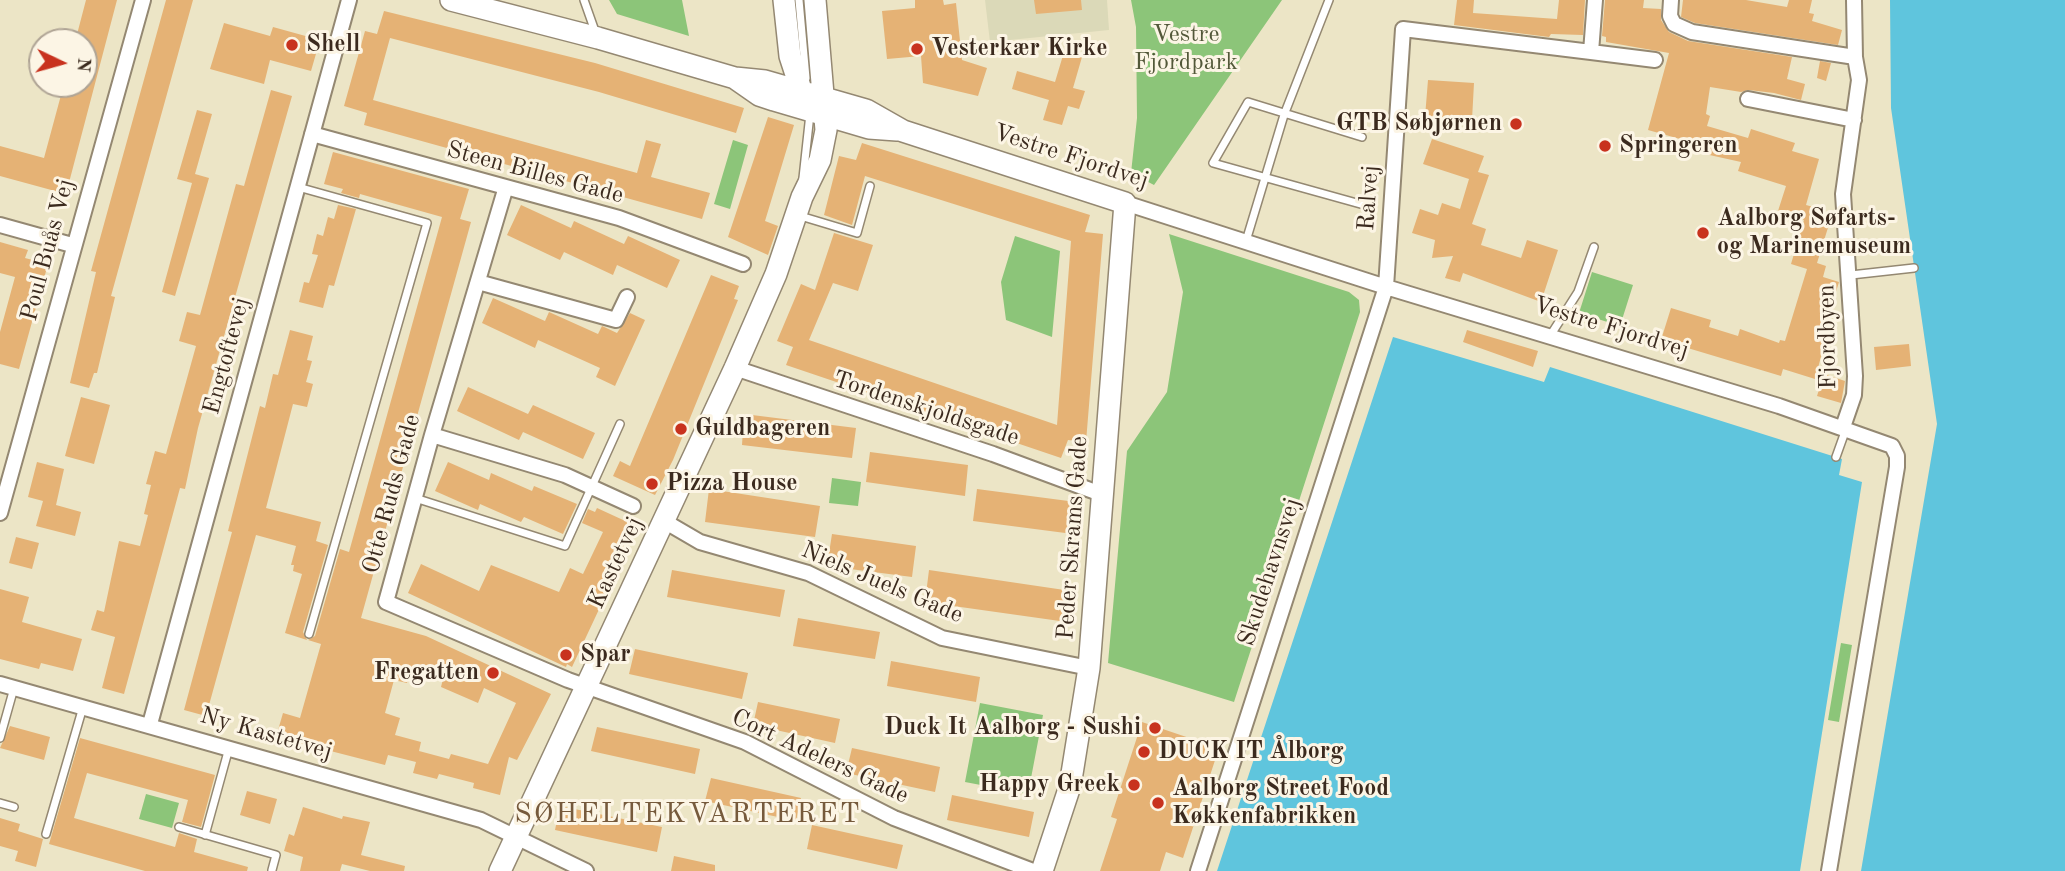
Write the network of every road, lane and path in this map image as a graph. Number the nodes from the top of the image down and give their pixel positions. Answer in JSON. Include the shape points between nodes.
{"nodes":[{"id":1,"x":143,"y":0,"type":"edge"},
{"id":2,"x":349,"y":0,"type":"edge"},
{"id":3,"x":451,"y":0,"type":"edge"},
{"id":4,"x":584,"y":0,"type":"edge"},
{"id":5,"x":785,"y":0,"type":"edge"},
{"id":6,"x":799,"y":0,"type":"edge"},
{"id":7,"x":815,"y":0,"type":"edge"},
{"id":8,"x":1329,"y":0,"type":"edge"},
{"id":9,"x":1595,"y":0,"type":"edge"},
{"id":10,"x":1671,"y":0,"type":"edge"},
{"id":11,"x":1854,"y":0,"type":"edge"},
{"id":12,"x":474,"y":2,"type":"edge"},
{"id":13,"x":598,"y":38,"type":"junction"},
{"id":14,"x":1591,"y":52,"type":"junction"},
{"id":15,"x":1855,"y":57,"type":"junction"},
{"id":16,"x":1654,"y":60,"type":"dead end"},
{"id":17,"x":1748,"y":99,"type":"dead end"},
{"id":18,"x":813,"y":101,"type":"junction"},
{"id":19,"x":1284,"y":115,"type":"junction"},
{"id":20,"x":1854,"y":120,"type":"junction"},
{"id":21,"x":312,"y":134,"type":"junction"},
{"id":22,"x":1362,"y":137,"type":"dead end"},
{"id":23,"x":1264,"y":178,"type":"junction"},
{"id":24,"x":870,"y":186,"type":"dead end"},
{"id":25,"x":297,"y":187,"type":"junction"},
{"id":26,"x":505,"y":190,"type":"junction"},
{"id":27,"x":1125,"y":203,"type":"junction"},
{"id":28,"x":1364,"y":205,"type":"dead end"},
{"id":29,"x":799,"y":206,"type":"junction"},
{"id":30,"x":0,"y":225,"type":"edge"},
{"id":31,"x":1246,"y":240,"type":"junction"},
{"id":32,"x":72,"y":245,"type":"junction"},
{"id":33,"x":1594,"y":247,"type":"dead end"},
{"id":34,"x":743,"y":264,"type":"dead end"},
{"id":35,"x":1914,"y":268,"type":"dead end"},
{"id":36,"x":1851,"y":275,"type":"junction"},
{"id":37,"x":478,"y":282,"type":"junction"},
{"id":38,"x":1386,"y":287,"type":"junction"},
{"id":39,"x":627,"y":297,"type":"dead end"},
{"id":40,"x":1549,"y":337,"type":"junction"},
{"id":41,"x":735,"y":368,"type":"junction"},
{"id":42,"x":620,"y":424,"type":"dead end"},
{"id":43,"x":1844,"y":427,"type":"junction"},
{"id":44,"x":432,"y":435,"type":"junction"},
{"id":45,"x":0,"y":451,"type":"edge"},
{"id":46,"x":16,"y":456,"type":"junction"},
{"id":47,"x":1836,"y":457,"type":"dead end"},
{"id":48,"x":591,"y":487,"type":"junction"},
{"id":49,"x":1101,"y":494,"type":"junction"},
{"id":50,"x":415,"y":498,"type":"junction"},
{"id":51,"x":633,"y":506,"type":"dead end"},
{"id":52,"x":0,"y":513,"type":"edge"},
{"id":53,"x":664,"y":521,"type":"junction"},
{"id":54,"x":309,"y":634,"type":"dead end"},
{"id":55,"x":1089,"y":668,"type":"junction"},
{"id":56,"x":7,"y":686,"type":"edge"},
{"id":57,"x":586,"y":687,"type":"junction"},
{"id":58,"x":83,"y":706,"type":"junction"},
{"id":59,"x":150,"y":724,"type":"junction"},
{"id":60,"x":0,"y":738,"type":"edge"},
{"id":61,"x":229,"y":747,"type":"junction"},
{"id":62,"x":0,"y":803,"type":"edge"},
{"id":63,"x":14,"y":807,"type":"dead end"},
{"id":64,"x":178,"y":827,"type":"dead end"},
{"id":65,"x":46,"y":834,"type":"dead end"},
{"id":66,"x":205,"y":835,"type":"junction"},
{"id":67,"x":516,"y":836,"type":"junction"},
{"id":68,"x":272,"y":870,"type":"edge"},
{"id":69,"x":500,"y":871,"type":"edge"},
{"id":70,"x":586,"y":871,"type":"edge"},
{"id":71,"x":1033,"y":871,"type":"edge"},
{"id":72,"x":1042,"y":871,"type":"edge"},
{"id":73,"x":1198,"y":871,"type":"edge"},
{"id":74,"x":1829,"y":871,"type":"edge"}],
"edges":[{"from":1,"to":32,"type":"street","name":"Poul Buås Vej"},
{"from":2,"to":21,"type":"street","name":"Engtoftevej"},
{"from":3,"to":12,"type":"street","name":"Vestre Fjordvej"},
{"from":4,"to":13,"type":"lane"},
{"from":5,"to":18,"type":"street","via":[[790,56]]},
{"from":6,"to":18,"type":"lane"},
{"from":7,"to":18,"type":"street"},
{"from":8,"to":19,"type":"lane"},
{"from":9,"to":14,"type":"street"},
{"from":10,"to":15,"type":"street","via":[[1674,24],[1692,32]]},
{"from":11,"to":15,"type":"street","name":"Fjordbyen"},
{"from":12,"to":13,"type":"street","name":"Vestre Fjordvej"},
{"from":13,"to":18,"type":"street","name":"Vestre Fjordvej","via":[[735,78],[765,81]]},
{"from":14,"to":16,"type":"street"},
{"from":14,"to":38,"type":"street","name":"Ralvej","via":[[1403,29]]},
{"from":15,"to":20,"type":"street","name":"Fjordbyen","via":[[1859,80]]},
{"from":17,"to":20,"type":"street"},
{"from":18,"to":27,"type":"street","name":"Vestre Fjordvej","via":[[869,128],[903,131]]},
{"from":18,"to":29,"type":"street","name":"Kastetvej","via":[[820,160]]},
{"from":19,"to":22,"type":"lane"},
{"from":19,"to":23,"type":"lane"},
{"from":19,"to":23,"type":"lane","via":[[1248,102],[1213,163]]},
{"from":20,"to":36,"type":"street","name":"Fjordbyen","via":[[1843,194]]},
{"from":21,"to":25,"type":"street","name":"Engtoftevej"},
{"from":21,"to":26,"type":"street","name":"Steen Billes Gade"},
{"from":23,"to":28,"type":"lane"},
{"from":23,"to":31,"type":"lane"},
{"from":24,"to":29,"type":"lane","via":[[857,233]]},
{"from":25,"to":54,"type":"lane","via":[[427,223]]},
{"from":25,"to":59,"type":"street","name":"Engtoftevej"},
{"from":26,"to":34,"type":"street","name":"Steen Billes Gade","via":[[619,218]]},
{"from":26,"to":37,"type":"street","name":"Otte Ruds Gade"},
{"from":27,"to":31,"type":"street","name":"Vestre Fjordvej"},
{"from":27,"to":49,"type":"street","name":"Peder Skrams Gade"},
{"from":29,"to":41,"type":"street","name":"Kastetvej","via":[[776,274]]},
{"from":30,"to":32,"type":"street"},
{"from":31,"to":38,"type":"street","name":"Vestre Fjordvej"},
{"from":32,"to":46,"type":"street","name":"Poul Buås Vej"},
{"from":33,"to":40,"type":"lane","via":[[1578,292]]},
{"from":35,"to":36,"type":"lane"},
{"from":36,"to":43,"type":"street","name":"Fjordbyen","via":[[1856,376]]},
{"from":37,"to":39,"type":"street","via":[[616,320]]},
{"from":37,"to":44,"type":"street","name":"Otte Ruds Gade"},
{"from":38,"to":40,"type":"street","name":"Vestre Fjordvej"},
{"from":38,"to":73,"type":"street","name":"Skudehavnsvej"},
{"from":40,"to":43,"type":"street","name":"Vestre Fjordvej"},
{"from":41,"to":49,"type":"street","name":"Tordenskjoldsgade"},
{"from":41,"to":53,"type":"street","name":"Kastetvej"},
{"from":42,"to":48,"type":"lane"},
{"from":43,"to":47,"type":"lane"},
{"from":43,"to":74,"type":"street","name":"Vestre Fjordvej","via":[[1892,446],[1897,467]]},
{"from":44,"to":48,"type":"street"},
{"from":44,"to":50,"type":"street","name":"Otte Ruds Gade"},
{"from":45,"to":46,"type":"street"},
{"from":46,"to":52,"type":"street","name":"Poul Buås Vej"},
{"from":48,"to":50,"type":"lane","via":[[565,546]]},
{"from":48,"to":51,"type":"street"},
{"from":49,"to":55,"type":"street","name":"Peder Skrams Gade"},
{"from":50,"to":57,"type":"street","name":"Otte Ruds Gade","via":[[386,602]]},
{"from":53,"to":55,"type":"street","name":"Niels Juels Gade","via":[[700,542],[808,573],[942,638]]},
{"from":53,"to":57,"type":"street","name":"Kastetvej"},
{"from":55,"to":72,"type":"street","name":"Peder Skrams Gade","via":[[1070,786]]},
{"from":56,"to":58,"type":"street","name":"Ny Kastetvej"},
{"from":56,"to":60,"type":"lane"},
{"from":57,"to":67,"type":"street","name":"Kastetvej"},
{"from":57,"to":71,"type":"street","name":"Cort Adelers Gade","via":[[745,742],[894,818]]},
{"from":58,"to":59,"type":"street","name":"Ny Kastetvej"},
{"from":58,"to":65,"type":"lane"},
{"from":59,"to":61,"type":"street","name":"Ny Kastetvej"},
{"from":61,"to":66,"type":"lane"},
{"from":61,"to":67,"type":"street","name":"Ny Kastetvej","via":[[481,820]]},
{"from":62,"to":63,"type":"lane"},
{"from":64,"to":66,"type":"lane"},
{"from":66,"to":68,"type":"lane","via":[[276,855]]},
{"from":67,"to":69,"type":"street","name":"Kastetvej"},
{"from":67,"to":70,"type":"street","name":"Ny Kastetvej"}]}
